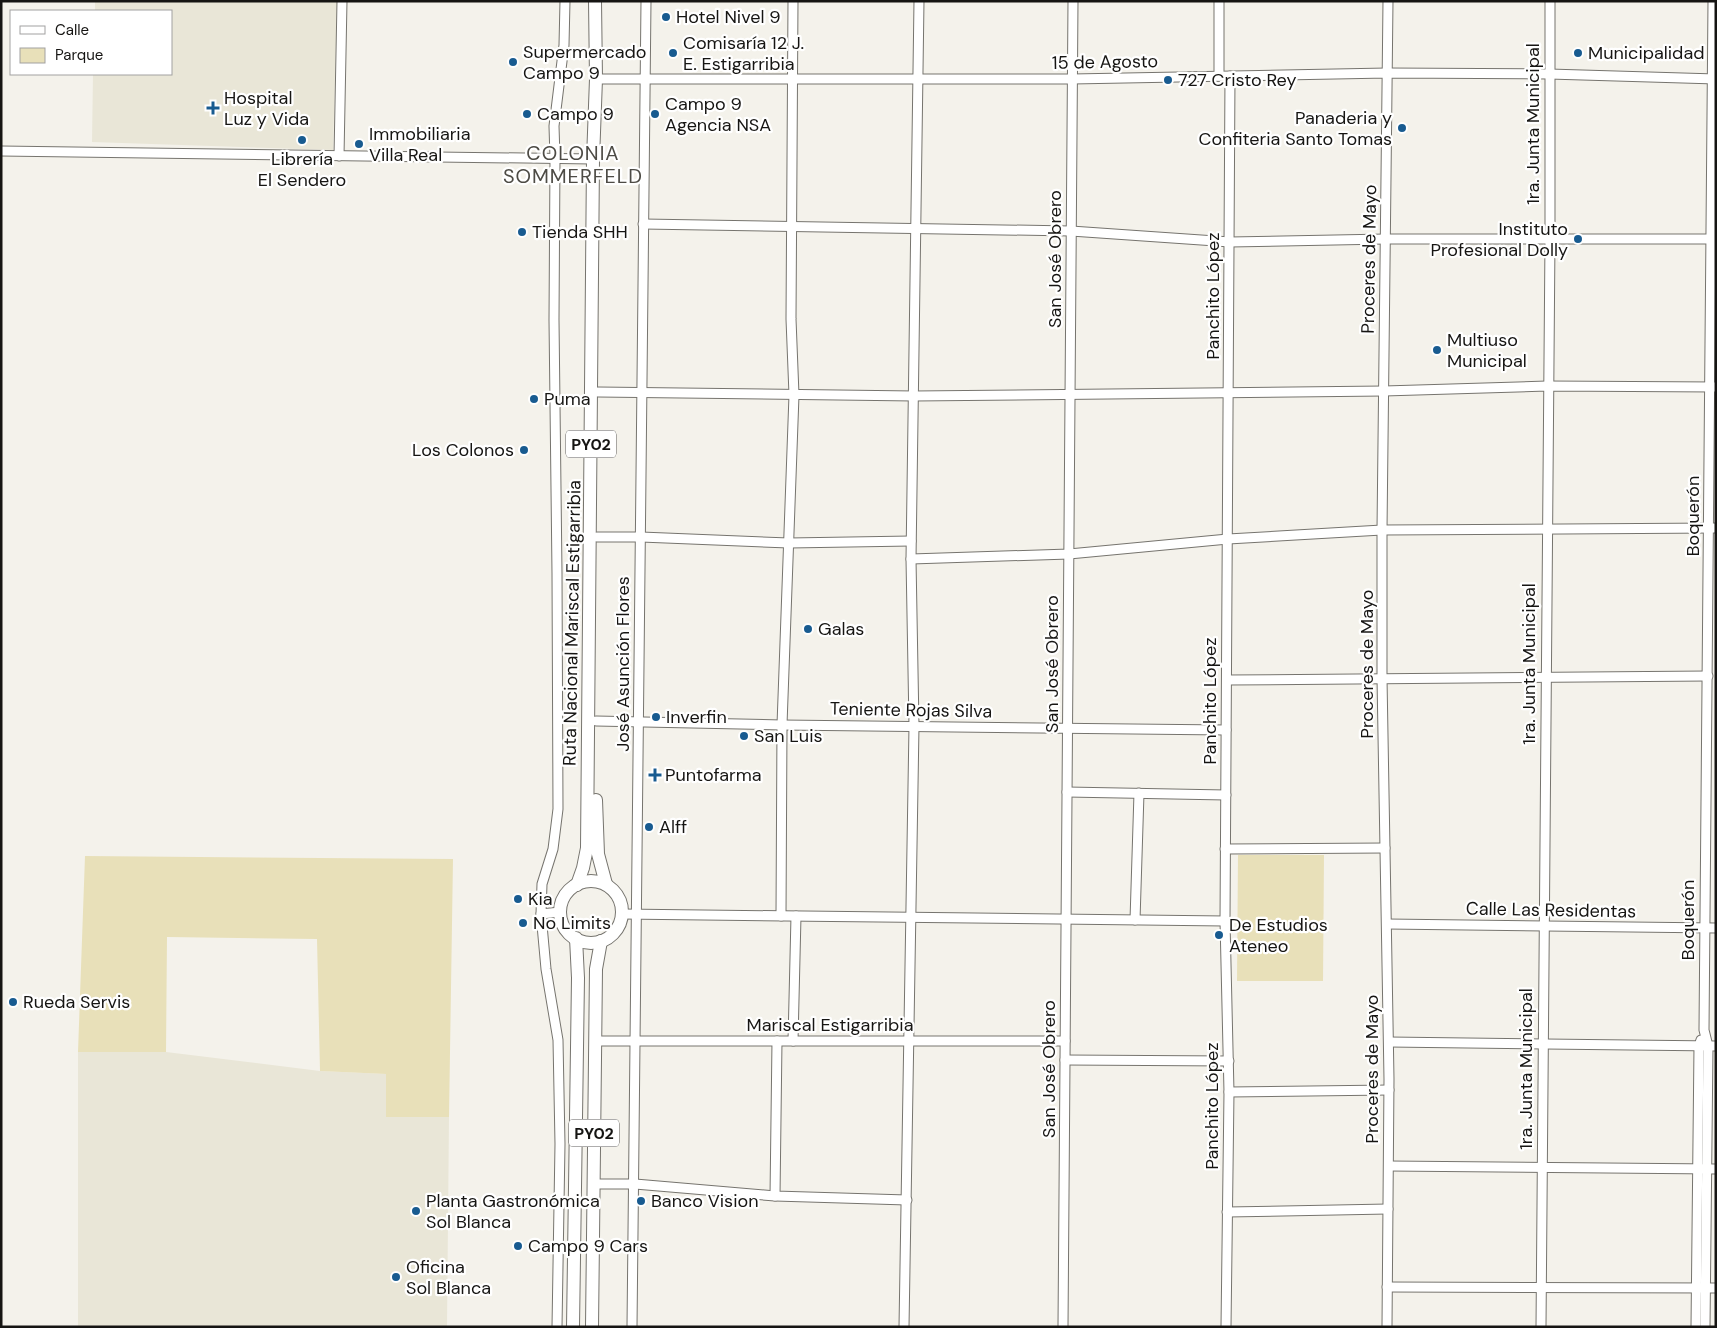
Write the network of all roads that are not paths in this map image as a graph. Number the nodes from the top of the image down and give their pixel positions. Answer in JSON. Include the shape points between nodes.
{"nodes":[{"id":1,"x":342,"y":1,"type":"edge"},
{"id":2,"x":566,"y":1,"type":"edge"},
{"id":3,"x":595,"y":1,"type":"edge"},
{"id":4,"x":603,"y":1,"type":"edge"},
{"id":5,"x":646,"y":1,"type":"edge"},
{"id":6,"x":793,"y":1,"type":"edge"},
{"id":7,"x":919,"y":1,"type":"edge"},
{"id":8,"x":1073,"y":1,"type":"edge"},
{"id":9,"x":1218,"y":1,"type":"edge"},
{"id":10,"x":1388,"y":1,"type":"edge"},
{"id":11,"x":1550,"y":1,"type":"edge"},
{"id":12,"x":1713,"y":1,"type":"edge"},
{"id":13,"x":1387,"y":73,"type":"junction"},
{"id":14,"x":1549,"y":74,"type":"junction"},
{"id":15,"x":1219,"y":76,"type":"junction"},
{"id":16,"x":1230,"y":76,"type":"junction"},
{"id":17,"x":602,"y":79,"type":"junction"},
{"id":18,"x":646,"y":79,"type":"junction"},
{"id":19,"x":793,"y":79,"type":"junction"},
{"id":20,"x":918,"y":79,"type":"junction"},
{"id":21,"x":1072,"y":79,"type":"junction"},
{"id":22,"x":1714,"y":79,"type":"edge"},
{"id":23,"x":1,"y":151,"type":"edge"},
{"id":24,"x":339,"y":156,"type":"junction"},
{"id":25,"x":555,"y":158,"type":"junction"},
{"id":26,"x":593,"y":159,"type":"junction"},
{"id":27,"x":643,"y":224,"type":"junction"},
{"id":28,"x":792,"y":225,"type":"junction"},
{"id":29,"x":916,"y":227,"type":"junction"},
{"id":30,"x":1071,"y":231,"type":"junction"},
{"id":31,"x":1550,"y":239,"type":"junction"},
{"id":32,"x":1714,"y":239,"type":"edge"},
{"id":33,"x":1386,"y":240,"type":"junction"},
{"id":34,"x":1230,"y":242,"type":"junction"},
{"id":35,"x":1548,"y":386,"type":"junction"},
{"id":36,"x":1713,"y":387,"type":"edge"},
{"id":37,"x":1384,"y":391,"type":"junction"},
{"id":38,"x":598,"y":392,"type":"junction"},
{"id":39,"x":1229,"y":392,"type":"junction"},
{"id":40,"x":642,"y":393,"type":"junction"},
{"id":41,"x":794,"y":394,"type":"junction"},
{"id":42,"x":1070,"y":394,"type":"junction"},
{"id":43,"x":914,"y":396,"type":"junction"},
{"id":44,"x":1546,"y":528,"type":"junction"},
{"id":45,"x":1712,"y":528,"type":"edge"},
{"id":46,"x":1382,"y":530,"type":"junction"},
{"id":47,"x":641,"y":537,"type":"junction"},
{"id":48,"x":597,"y":538,"type":"junction"},
{"id":49,"x":1228,"y":538,"type":"junction"},
{"id":50,"x":911,"y":541,"type":"junction"},
{"id":51,"x":789,"y":543,"type":"junction"},
{"id":52,"x":1069,"y":554,"type":"junction"},
{"id":53,"x":911,"y":559,"type":"junction"},
{"id":54,"x":1708,"y":676,"type":"junction"},
{"id":55,"x":1545,"y":677,"type":"junction"},
{"id":56,"x":1382,"y":678,"type":"junction"},
{"id":57,"x":1227,"y":680,"type":"junction"},
{"id":58,"x":596,"y":721,"type":"junction"},
{"id":59,"x":639,"y":721,"type":"junction"},
{"id":60,"x":782,"y":725,"type":"junction"},
{"id":61,"x":914,"y":726,"type":"junction"},
{"id":62,"x":1068,"y":728,"type":"junction"},
{"id":63,"x":1226,"y":730,"type":"junction"},
{"id":64,"x":1067,"y":792,"type":"junction"},
{"id":65,"x":1139,"y":793,"type":"junction"},
{"id":66,"x":1226,"y":795,"type":"junction"},
{"id":67,"x":1385,"y":848,"type":"junction"},
{"id":68,"x":1226,"y":849,"type":"junction"},
{"id":69,"x":606,"y":884,"type":"junction"},
{"id":70,"x":577,"y":885,"type":"junction"},
{"id":71,"x":560,"y":912,"type":"junction"},
{"id":72,"x":541,"y":914,"type":"junction"},
{"id":73,"x":622,"y":914,"type":"junction"},
{"id":74,"x":637,"y":914,"type":"junction"},
{"id":75,"x":781,"y":916,"type":"junction"},
{"id":76,"x":796,"y":916,"type":"junction"},
{"id":77,"x":911,"y":917,"type":"junction"},
{"id":78,"x":1066,"y":919,"type":"junction"},
{"id":79,"x":1135,"y":920,"type":"junction"},
{"id":80,"x":1225,"y":921,"type":"junction"},
{"id":81,"x":1387,"y":924,"type":"junction"},
{"id":82,"x":1544,"y":926,"type":"junction"},
{"id":83,"x":1704,"y":928,"type":"junction"},
{"id":84,"x":1716,"y":928,"type":"edge"},
{"id":85,"x":576,"y":938,"type":"junction"},
{"id":86,"x":601,"y":941,"type":"junction"},
{"id":87,"x":596,"y":1040,"type":"junction"},
{"id":88,"x":636,"y":1041,"type":"junction"},
{"id":89,"x":777,"y":1041,"type":"junction"},
{"id":90,"x":793,"y":1041,"type":"junction"},
{"id":91,"x":909,"y":1041,"type":"junction"},
{"id":92,"x":1065,"y":1041,"type":"junction"},
{"id":93,"x":1389,"y":1042,"type":"junction"},
{"id":94,"x":1543,"y":1044,"type":"junction"},
{"id":95,"x":1707,"y":1046,"type":"edge"},
{"id":96,"x":1065,"y":1060,"type":"junction"},
{"id":97,"x":1229,"y":1061,"type":"junction"},
{"id":98,"x":1389,"y":1090,"type":"junction"},
{"id":99,"x":1229,"y":1092,"type":"junction"},
{"id":100,"x":1389,"y":1166,"type":"junction"},
{"id":101,"x":1542,"y":1168,"type":"junction"},
{"id":102,"x":1707,"y":1169,"type":"edge"},
{"id":103,"x":594,"y":1184,"type":"junction"},
{"id":104,"x":635,"y":1184,"type":"junction"},
{"id":105,"x":775,"y":1196,"type":"junction"},
{"id":106,"x":907,"y":1200,"type":"junction"},
{"id":107,"x":1388,"y":1210,"type":"junction"},
{"id":108,"x":1227,"y":1212,"type":"junction"},
{"id":109,"x":1388,"y":1287,"type":"junction"},
{"id":110,"x":1541,"y":1287,"type":"junction"},
{"id":111,"x":1701,"y":1288,"type":"junction"},
{"id":112,"x":1716,"y":1288,"type":"edge"},
{"id":113,"x":556,"y":1327,"type":"edge"},
{"id":114,"x":574,"y":1327,"type":"edge"},
{"id":115,"x":592,"y":1327,"type":"edge"},
{"id":116,"x":632,"y":1327,"type":"edge"},
{"id":117,"x":904,"y":1327,"type":"edge"},
{"id":118,"x":1063,"y":1327,"type":"edge"},
{"id":119,"x":1226,"y":1327,"type":"edge"},
{"id":120,"x":1387,"y":1327,"type":"edge"},
{"id":121,"x":1541,"y":1327,"type":"edge"},
{"id":122,"x":1696,"y":1327,"type":"edge"},
{"id":123,"x":1706,"y":1327,"type":"edge"}],
"edges":[{"from":1,"to":24,"type":"street"},
{"from":2,"to":25,"type":"street","via":[[554,126]]},
{"from":3,"to":26,"type":"highway","name":"Ruta Nacional Mariscal Estigarribia","number":"PY02"},
{"from":4,"to":17,"type":"highway","name":"Ruta Nacional Mariscal Estigarribia","number":"PY02"},
{"from":5,"to":18,"type":"street","name":"José Asunción Flores"},
{"from":6,"to":19,"type":"street"},
{"from":7,"to":20,"type":"street"},
{"from":8,"to":21,"type":"street","name":"San José Obrero"},
{"from":9,"to":15,"type":"street"},
{"from":10,"to":13,"type":"street","name":"Proceres de Mayo"},
{"from":11,"to":14,"type":"street","name":"1ra. Junta Municipal"},
{"from":12,"to":22,"type":"street","name":"Boquerón"},
{"from":13,"to":14,"type":"street","name":"15 de Agosto"},
{"from":13,"to":16,"type":"street","name":"15 de Agosto"},
{"from":13,"to":33,"type":"street","name":"Proceres de Mayo"},
{"from":14,"to":22,"type":"street","name":"15 de Agosto"},
{"from":14,"to":31,"type":"street","name":"1ra. Junta Municipal"},
{"from":15,"to":16,"type":"street","name":"15 de Agosto"},
{"from":15,"to":21,"type":"street","name":"15 de Agosto"},
{"from":16,"to":34,"type":"street","name":"Panchito López"},
{"from":17,"to":18,"type":"street","name":"15 de Agosto"},
{"from":17,"to":38,"type":"highway","name":"Ruta Nacional Mariscal Estigarribia","number":"PY02"},
{"from":18,"to":19,"type":"street","name":"15 de Agosto"},
{"from":18,"to":27,"type":"street","name":"José Asunción Flores"},
{"from":19,"to":20,"type":"street","name":"15 de Agosto"},
{"from":19,"to":28,"type":"street"},
{"from":20,"to":21,"type":"street","name":"15 de Agosto"},
{"from":20,"to":29,"type":"street"},
{"from":21,"to":30,"type":"street","name":"San José Obrero"},
{"from":22,"to":32,"type":"street","name":"Boquerón"},
{"from":23,"to":24,"type":"street"},
{"from":24,"to":25,"type":"street"},
{"from":25,"to":26,"type":"street"},
{"from":25,"to":72,"type":"street","via":[[558,809],[553,849],[542,884]]},
{"from":26,"to":70,"type":"highway","name":"Ruta Nacional Mariscal Estigarribia","number":"PY02","via":[[587,848]]},
{"from":27,"to":28,"type":"street"},
{"from":27,"to":40,"type":"street","name":"José Asunción Flores"},
{"from":28,"to":29,"type":"street"},
{"from":28,"to":41,"type":"street"},
{"from":29,"to":30,"type":"street"},
{"from":29,"to":43,"type":"street"},
{"from":30,"to":34,"type":"street"},
{"from":30,"to":42,"type":"street","name":"San José Obrero"},
{"from":31,"to":32,"type":"street"},
{"from":31,"to":33,"type":"street"},
{"from":31,"to":35,"type":"street","name":"1ra. Junta Municipal"},
{"from":32,"to":36,"type":"street","name":"Boquerón"},
{"from":33,"to":34,"type":"street"},
{"from":33,"to":37,"type":"street","name":"Proceres de Mayo"},
{"from":34,"to":39,"type":"street","name":"Panchito López"},
{"from":35,"to":36,"type":"street"},
{"from":35,"to":37,"type":"street"},
{"from":35,"to":44,"type":"street","name":"1ra. Junta Municipal"},
{"from":36,"to":45,"type":"street","name":"Boquerón"},
{"from":37,"to":39,"type":"street"},
{"from":37,"to":46,"type":"street","name":"Proceres de Mayo"},
{"from":38,"to":40,"type":"street"},
{"from":38,"to":48,"type":"highway","name":"Ruta Nacional Mariscal Estigarribia","number":"PY02"},
{"from":39,"to":42,"type":"street"},
{"from":39,"to":49,"type":"street","name":"Panchito López"},
{"from":40,"to":41,"type":"street"},
{"from":40,"to":47,"type":"street","name":"José Asunción Flores"},
{"from":41,"to":43,"type":"street"},
{"from":41,"to":51,"type":"street"},
{"from":42,"to":43,"type":"street"},
{"from":42,"to":52,"type":"street","name":"San José Obrero"},
{"from":43,"to":50,"type":"street"},
{"from":44,"to":45,"type":"street"},
{"from":44,"to":46,"type":"street"},
{"from":44,"to":55,"type":"street","name":"1ra. Junta Municipal"},
{"from":45,"to":54,"type":"street","name":"Boquerón"},
{"from":46,"to":49,"type":"street"},
{"from":46,"to":56,"type":"street","name":"Proceres de Mayo"},
{"from":47,"to":48,"type":"street"},
{"from":47,"to":51,"type":"street"},
{"from":47,"to":59,"type":"street","name":"José Asunción Flores"},
{"from":48,"to":58,"type":"highway","name":"Ruta Nacional Mariscal Estigarribia","number":"PY02"},
{"from":49,"to":52,"type":"street"},
{"from":49,"to":57,"type":"street","name":"Panchito López"},
{"from":50,"to":51,"type":"street"},
{"from":50,"to":53,"type":"street"},
{"from":51,"to":60,"type":"street"},
{"from":52,"to":53,"type":"street"},
{"from":52,"to":62,"type":"street","name":"San José Obrero"},
{"from":53,"to":61,"type":"street"},
{"from":54,"to":55,"type":"street"},
{"from":54,"to":83,"type":"street","name":"Boquerón"},
{"from":55,"to":56,"type":"street"},
{"from":55,"to":82,"type":"street","name":"1ra. Junta Municipal"},
{"from":56,"to":57,"type":"street"},
{"from":56,"to":67,"type":"street","name":"Proceres de Mayo"},
{"from":57,"to":63,"type":"street","name":"Panchito López"},
{"from":58,"to":59,"type":"street","name":"Teniente Rojas Silva"},
{"from":58,"to":69,"type":"highway","name":"Ruta Nacional Mariscal Estigarribia","number":"PY02","via":[[598,854]]},
{"from":59,"to":60,"type":"street","name":"Teniente Rojas Silva"},
{"from":59,"to":74,"type":"street","name":"José Asunción Flores"},
{"from":60,"to":61,"type":"street","name":"Teniente Rojas Silva"},
{"from":60,"to":75,"type":"street"},
{"from":61,"to":62,"type":"street","name":"Teniente Rojas Silva"},
{"from":61,"to":77,"type":"street"},
{"from":62,"to":63,"type":"street","name":"Teniente Rojas Silva"},
{"from":62,"to":64,"type":"street","name":"San José Obrero"},
{"from":63,"to":66,"type":"street","name":"Panchito López"},
{"from":64,"to":65,"type":"street"},
{"from":64,"to":78,"type":"street","name":"San José Obrero"},
{"from":65,"to":66,"type":"street"},
{"from":65,"to":79,"type":"street"},
{"from":66,"to":68,"type":"street","name":"Panchito López"},
{"from":67,"to":68,"type":"street"},
{"from":67,"to":81,"type":"street","name":"Proceres de Mayo"},
{"from":68,"to":80,"type":"street","name":"Panchito López"},
{"from":69,"to":70,"type":"highway","via":[[591,880]]},
{"from":69,"to":73,"type":"highway","number":"PY02","via":[[617,895]]},
{"from":70,"to":71,"type":"highway","number":"PY02","via":[[564,896]]},
{"from":71,"to":72,"type":"street"},
{"from":71,"to":85,"type":"highway","via":[[564,927]]},
{"from":72,"to":113,"type":"street","via":[[558,1040],[560,1144]]},
{"from":73,"to":74,"type":"street"},
{"from":73,"to":86,"type":"highway","via":[[615,930]]},
{"from":74,"to":75,"type":"street"},
{"from":74,"to":88,"type":"street","name":"José Asunción Flores"},
{"from":75,"to":76,"type":"street"},
{"from":76,"to":77,"type":"street"},
{"from":76,"to":90,"type":"street"},
{"from":77,"to":78,"type":"street"},
{"from":77,"to":91,"type":"street"},
{"from":78,"to":79,"type":"street"},
{"from":78,"to":92,"type":"street","name":"San José Obrero"},
{"from":79,"to":80,"type":"street"},
{"from":80,"to":97,"type":"street","name":"Panchito López"},
{"from":81,"to":82,"type":"street","name":"Calle Las Residentas"},
{"from":81,"to":93,"type":"street","name":"Proceres de Mayo"},
{"from":82,"to":83,"type":"street","name":"Calle Las Residentas"},
{"from":82,"to":94,"type":"street","name":"1ra. Junta Municipal"},
{"from":83,"to":84,"type":"street","name":"Calle Las Residentas"},
{"from":83,"to":95,"type":"street","name":"Boquerón","via":[[1704,1030]]},
{"from":85,"to":86,"type":"highway","via":[[588,942]]},
{"from":85,"to":114,"type":"highway","number":"PY02"},
{"from":86,"to":87,"type":"highway","number":"PY02","via":[[596,969]]},
{"from":87,"to":88,"type":"street","name":"Mariscal Estigarribia"},
{"from":87,"to":103,"type":"highway","number":"PY02"},
{"from":88,"to":89,"type":"street","name":"Mariscal Estigarribia"},
{"from":88,"to":104,"type":"street","name":"José Asunción Flores"},
{"from":89,"to":90,"type":"street","name":"Mariscal Estigarribia"},
{"from":89,"to":105,"type":"street"},
{"from":90,"to":91,"type":"street","name":"Mariscal Estigarribia"},
{"from":91,"to":92,"type":"street","name":"Mariscal Estigarribia"},
{"from":91,"to":106,"type":"street"},
{"from":92,"to":96,"type":"street","name":"San José Obrero"},
{"from":93,"to":94,"type":"street"},
{"from":93,"to":98,"type":"street","name":"Proceres de Mayo"},
{"from":94,"to":95,"type":"street"},
{"from":94,"to":101,"type":"street","name":"1ra. Junta Municipal"},
{"from":95,"to":102,"type":"street","name":"Boquerón"},
{"from":96,"to":97,"type":"street"},
{"from":96,"to":118,"type":"street","name":"San José Obrero"},
{"from":97,"to":99,"type":"street","name":"Panchito López"},
{"from":98,"to":99,"type":"street"},
{"from":98,"to":100,"type":"street","name":"Proceres de Mayo"},
{"from":99,"to":108,"type":"street","name":"Panchito López"},
{"from":100,"to":101,"type":"street"},
{"from":100,"to":107,"type":"street","name":"Proceres de Mayo"},
{"from":101,"to":102,"type":"street"},
{"from":101,"to":110,"type":"street","name":"1ra. Junta Municipal"},
{"from":102,"to":111,"type":"street","name":"Boquerón"},
{"from":103,"to":104,"type":"street"},
{"from":103,"to":115,"type":"highway","number":"PY02"},
{"from":104,"to":105,"type":"street"},
{"from":104,"to":116,"type":"street","name":"José Asunción Flores"},
{"from":105,"to":106,"type":"street"},
{"from":106,"to":117,"type":"street"},
{"from":107,"to":108,"type":"street"},
{"from":107,"to":109,"type":"street","name":"Proceres de Mayo"},
{"from":108,"to":119,"type":"street","name":"Panchito López"},
{"from":109,"to":110,"type":"street"},
{"from":109,"to":120,"type":"street","name":"Proceres de Mayo"},
{"from":110,"to":111,"type":"street"},
{"from":110,"to":121,"type":"street","name":"1ra. Junta Municipal"},
{"from":111,"to":112,"type":"street"},
{"from":111,"to":122,"type":"street","name":"Boquerón"},
{"from":111,"to":123,"type":"street","name":"Boquerón"}]}
